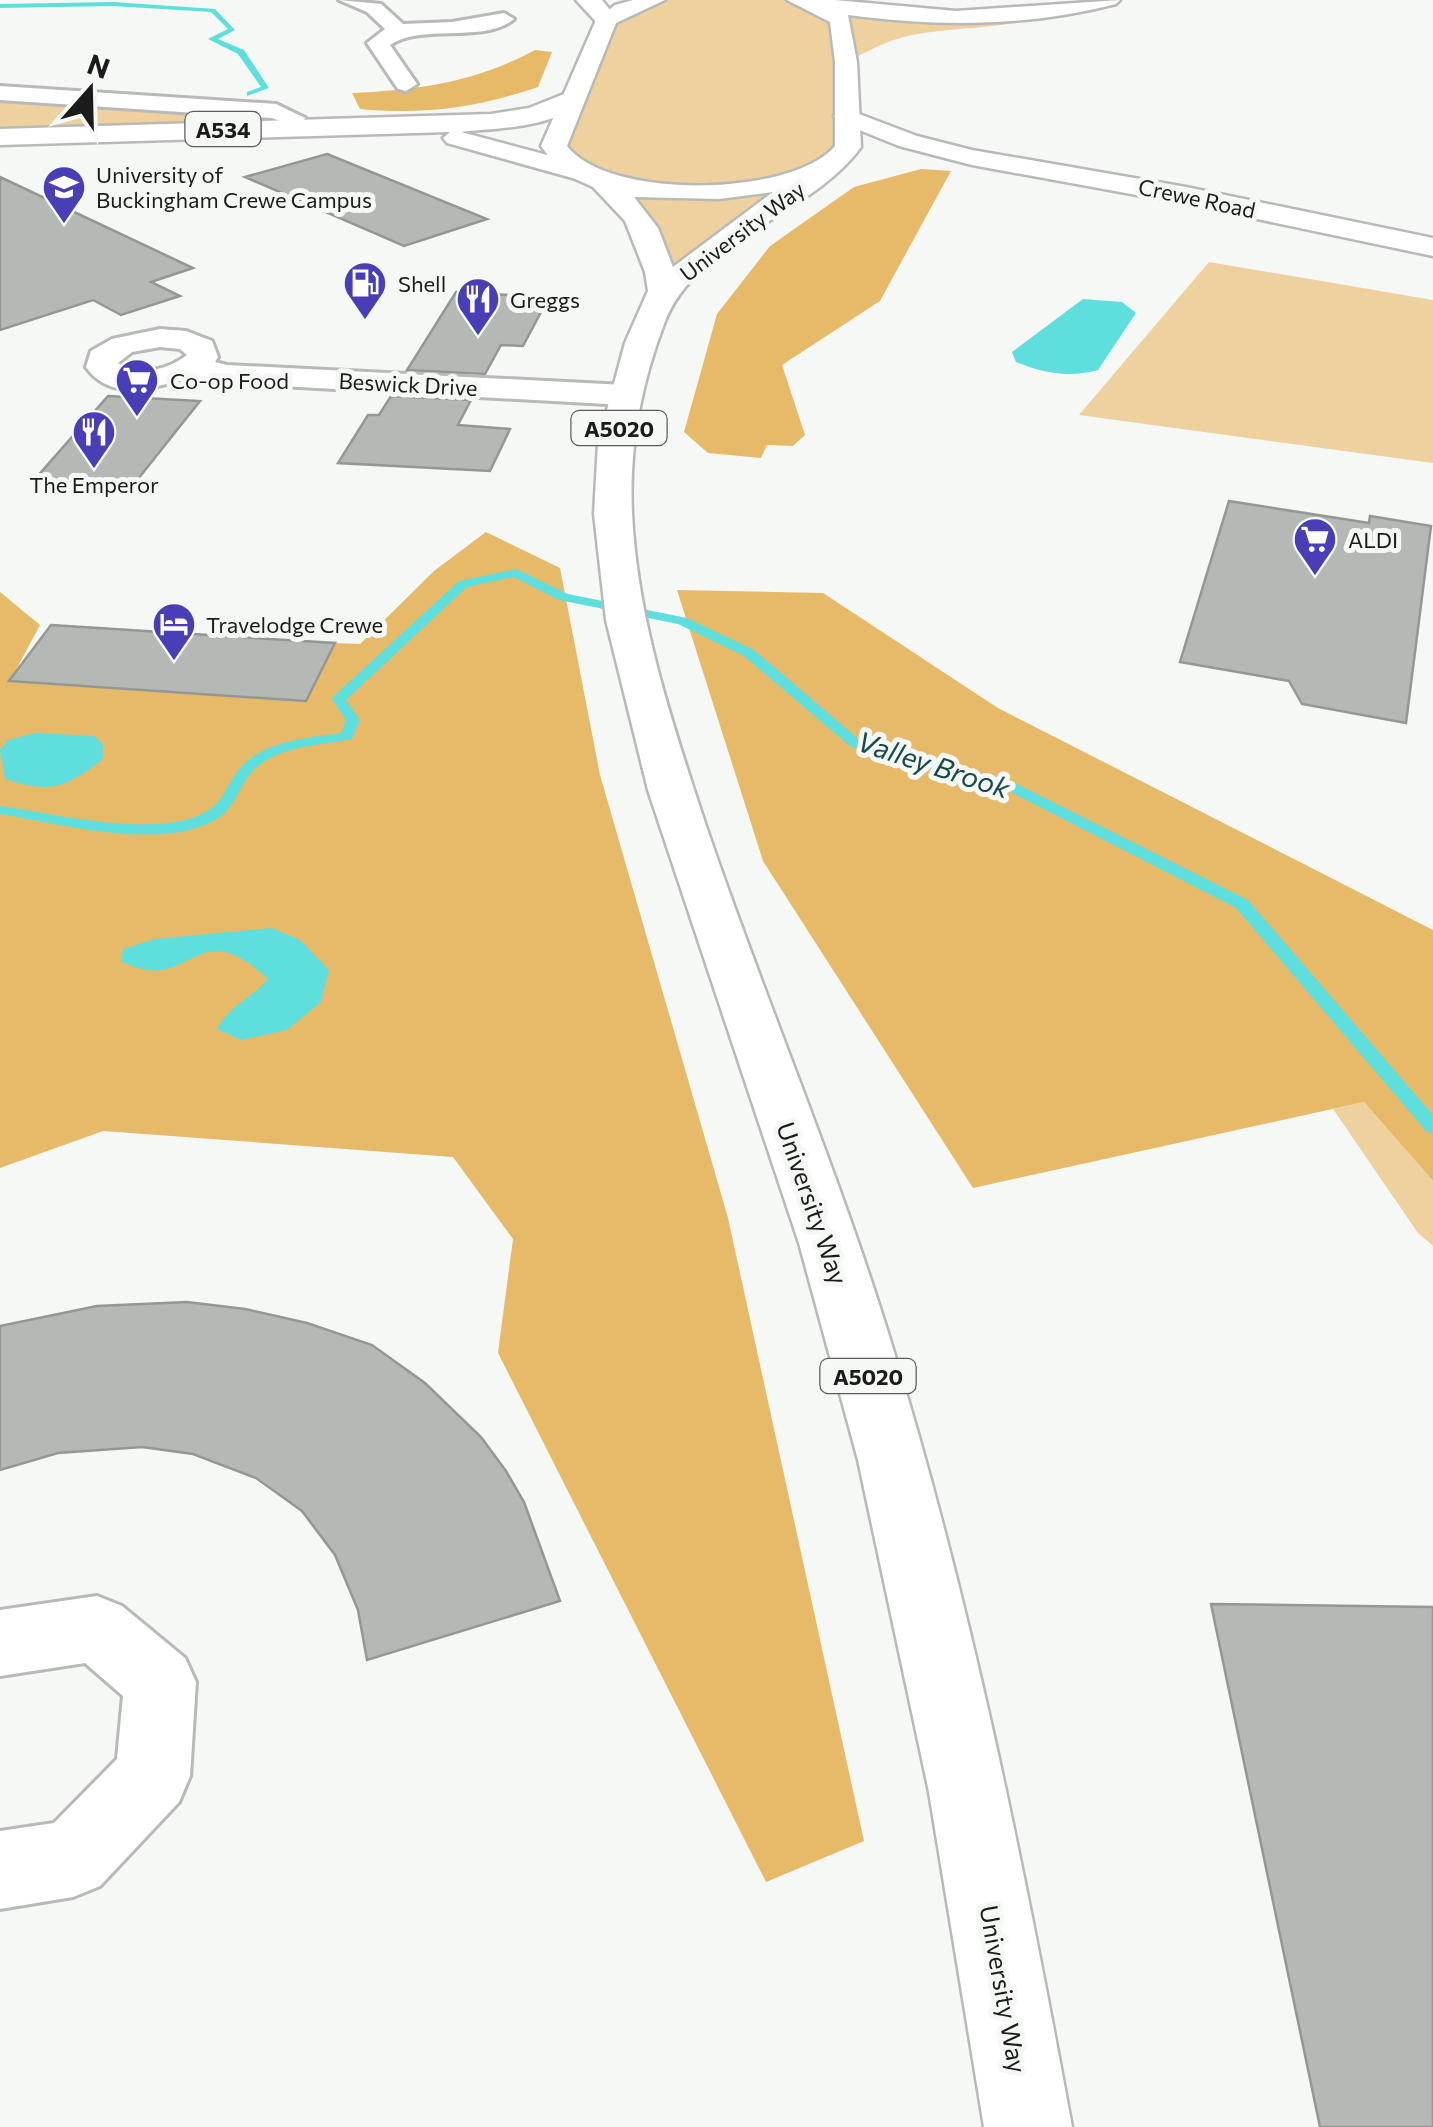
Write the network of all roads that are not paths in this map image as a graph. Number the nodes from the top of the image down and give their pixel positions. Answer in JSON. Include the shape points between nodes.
{"nodes":[{"id":1,"x":350,"y":0,"type":"edge"},
{"id":2,"x":587,"y":0,"type":"edge"},
{"id":3,"x":654,"y":0,"type":"edge"},
{"id":4,"x":799,"y":0,"type":"edge"},
{"id":5,"x":1109,"y":0,"type":"edge"},
{"id":6,"x":1051,"y":14,"type":"junction"},
{"id":7,"x":504,"y":19,"type":"dead end"},
{"id":8,"x":607,"y":20,"type":"junction"},
{"id":9,"x":398,"y":30,"type":"junction"},
{"id":10,"x":910,"y":36,"type":"dead end"},
{"id":11,"x":433,"y":82,"type":"dead end"},
{"id":12,"x":406,"y":84,"type":"junction"},
{"id":13,"x":379,"y":86,"type":"dead end"},
{"id":14,"x":0,"y":93,"type":"edge"},
{"id":15,"x":574,"y":97,"type":"junction"},
{"id":16,"x":846,"y":116,"type":"junction"},
{"id":17,"x":291,"y":128,"type":"junction"},
{"id":18,"x":358,"y":128,"type":"junction"},
{"id":19,"x":0,"y":137,"type":"edge"},
{"id":20,"x":959,"y":156,"type":"junction"},
{"id":21,"x":826,"y":170,"type":"junction"},
{"id":22,"x":591,"y":176,"type":"junction"},
{"id":23,"x":1433,"y":247,"type":"edge"},
{"id":24,"x":663,"y":292,"type":"junction"},
{"id":25,"x":192,"y":368,"type":"dead end"},
{"id":26,"x":625,"y":395,"type":"junction"},
{"id":27,"x":0,"y":1643,"type":"edge"},
{"id":28,"x":0,"y":1870,"type":"edge"},
{"id":29,"x":1028,"y":2127,"type":"edge"}],
"edges":[{"from":1,"to":9,"type":"street","via":[[374,8]]},
{"from":2,"to":8,"type":"main road"},
{"from":3,"to":8,"type":"main road"},
{"from":4,"to":6,"type":"main road","via":[[924,18]]},
{"from":4,"to":16,"type":"main road","via":[[840,20],[854,58]]},
{"from":5,"to":6,"type":"main road"},
{"from":6,"to":10,"type":"main road","via":[[1009,26]]},
{"from":7,"to":9,"type":"street"},
{"from":8,"to":15,"type":"main road"},
{"from":9,"to":12,"type":"street","via":[[378,43]]},
{"from":11,"to":12,"type":"street"},
{"from":12,"to":13,"type":"street"},
{"from":14,"to":17,"type":"street","via":[[276,111],[293,118]]},
{"from":15,"to":18,"type":"main road","number":"A534","via":[[520,118]]},
{"from":15,"to":22,"type":"main road","name":"University Way","via":[[554,146],[563,161]]},
{"from":16,"to":20,"type":"main road","name":"Crewe Road"},
{"from":16,"to":21,"type":"main road","via":[[848,147]]},
{"from":17,"to":18,"type":"main road","number":"A534"},
{"from":17,"to":19,"type":"main road","number":"A534"},
{"from":18,"to":22,"type":"main road","number":"A534","via":[[479,142]]},
{"from":20,"to":21,"type":"main road","name":"Crewe Road","via":[[878,159]]},
{"from":20,"to":23,"type":"main road","name":"Crewe Road"},
{"from":21,"to":22,"type":"main road","name":"Crewe Road","via":[[780,185],[719,192],[653,190]]},
{"from":21,"to":24,"type":"main road","name":"University Way","number":"A5020"},
{"from":22,"to":24,"type":"main road","name":"University Way","via":[[646,226]]},
{"from":24,"to":26,"type":"main road","name":"University Way","number":"A5020"},
{"from":25,"to":26,"type":"street","name":"Beswick Drive"},
{"from":26,"to":29,"type":"main road","name":"University Way","number":"A5020","via":[[613,488],[617,572],[632,646],[670,789],[828,1241],[886,1438],[971,1808]]},
{"from":27,"to":28,"type":"street","via":[[96,1629],[160,1682],[152,1776],[73,1859]]}]}
